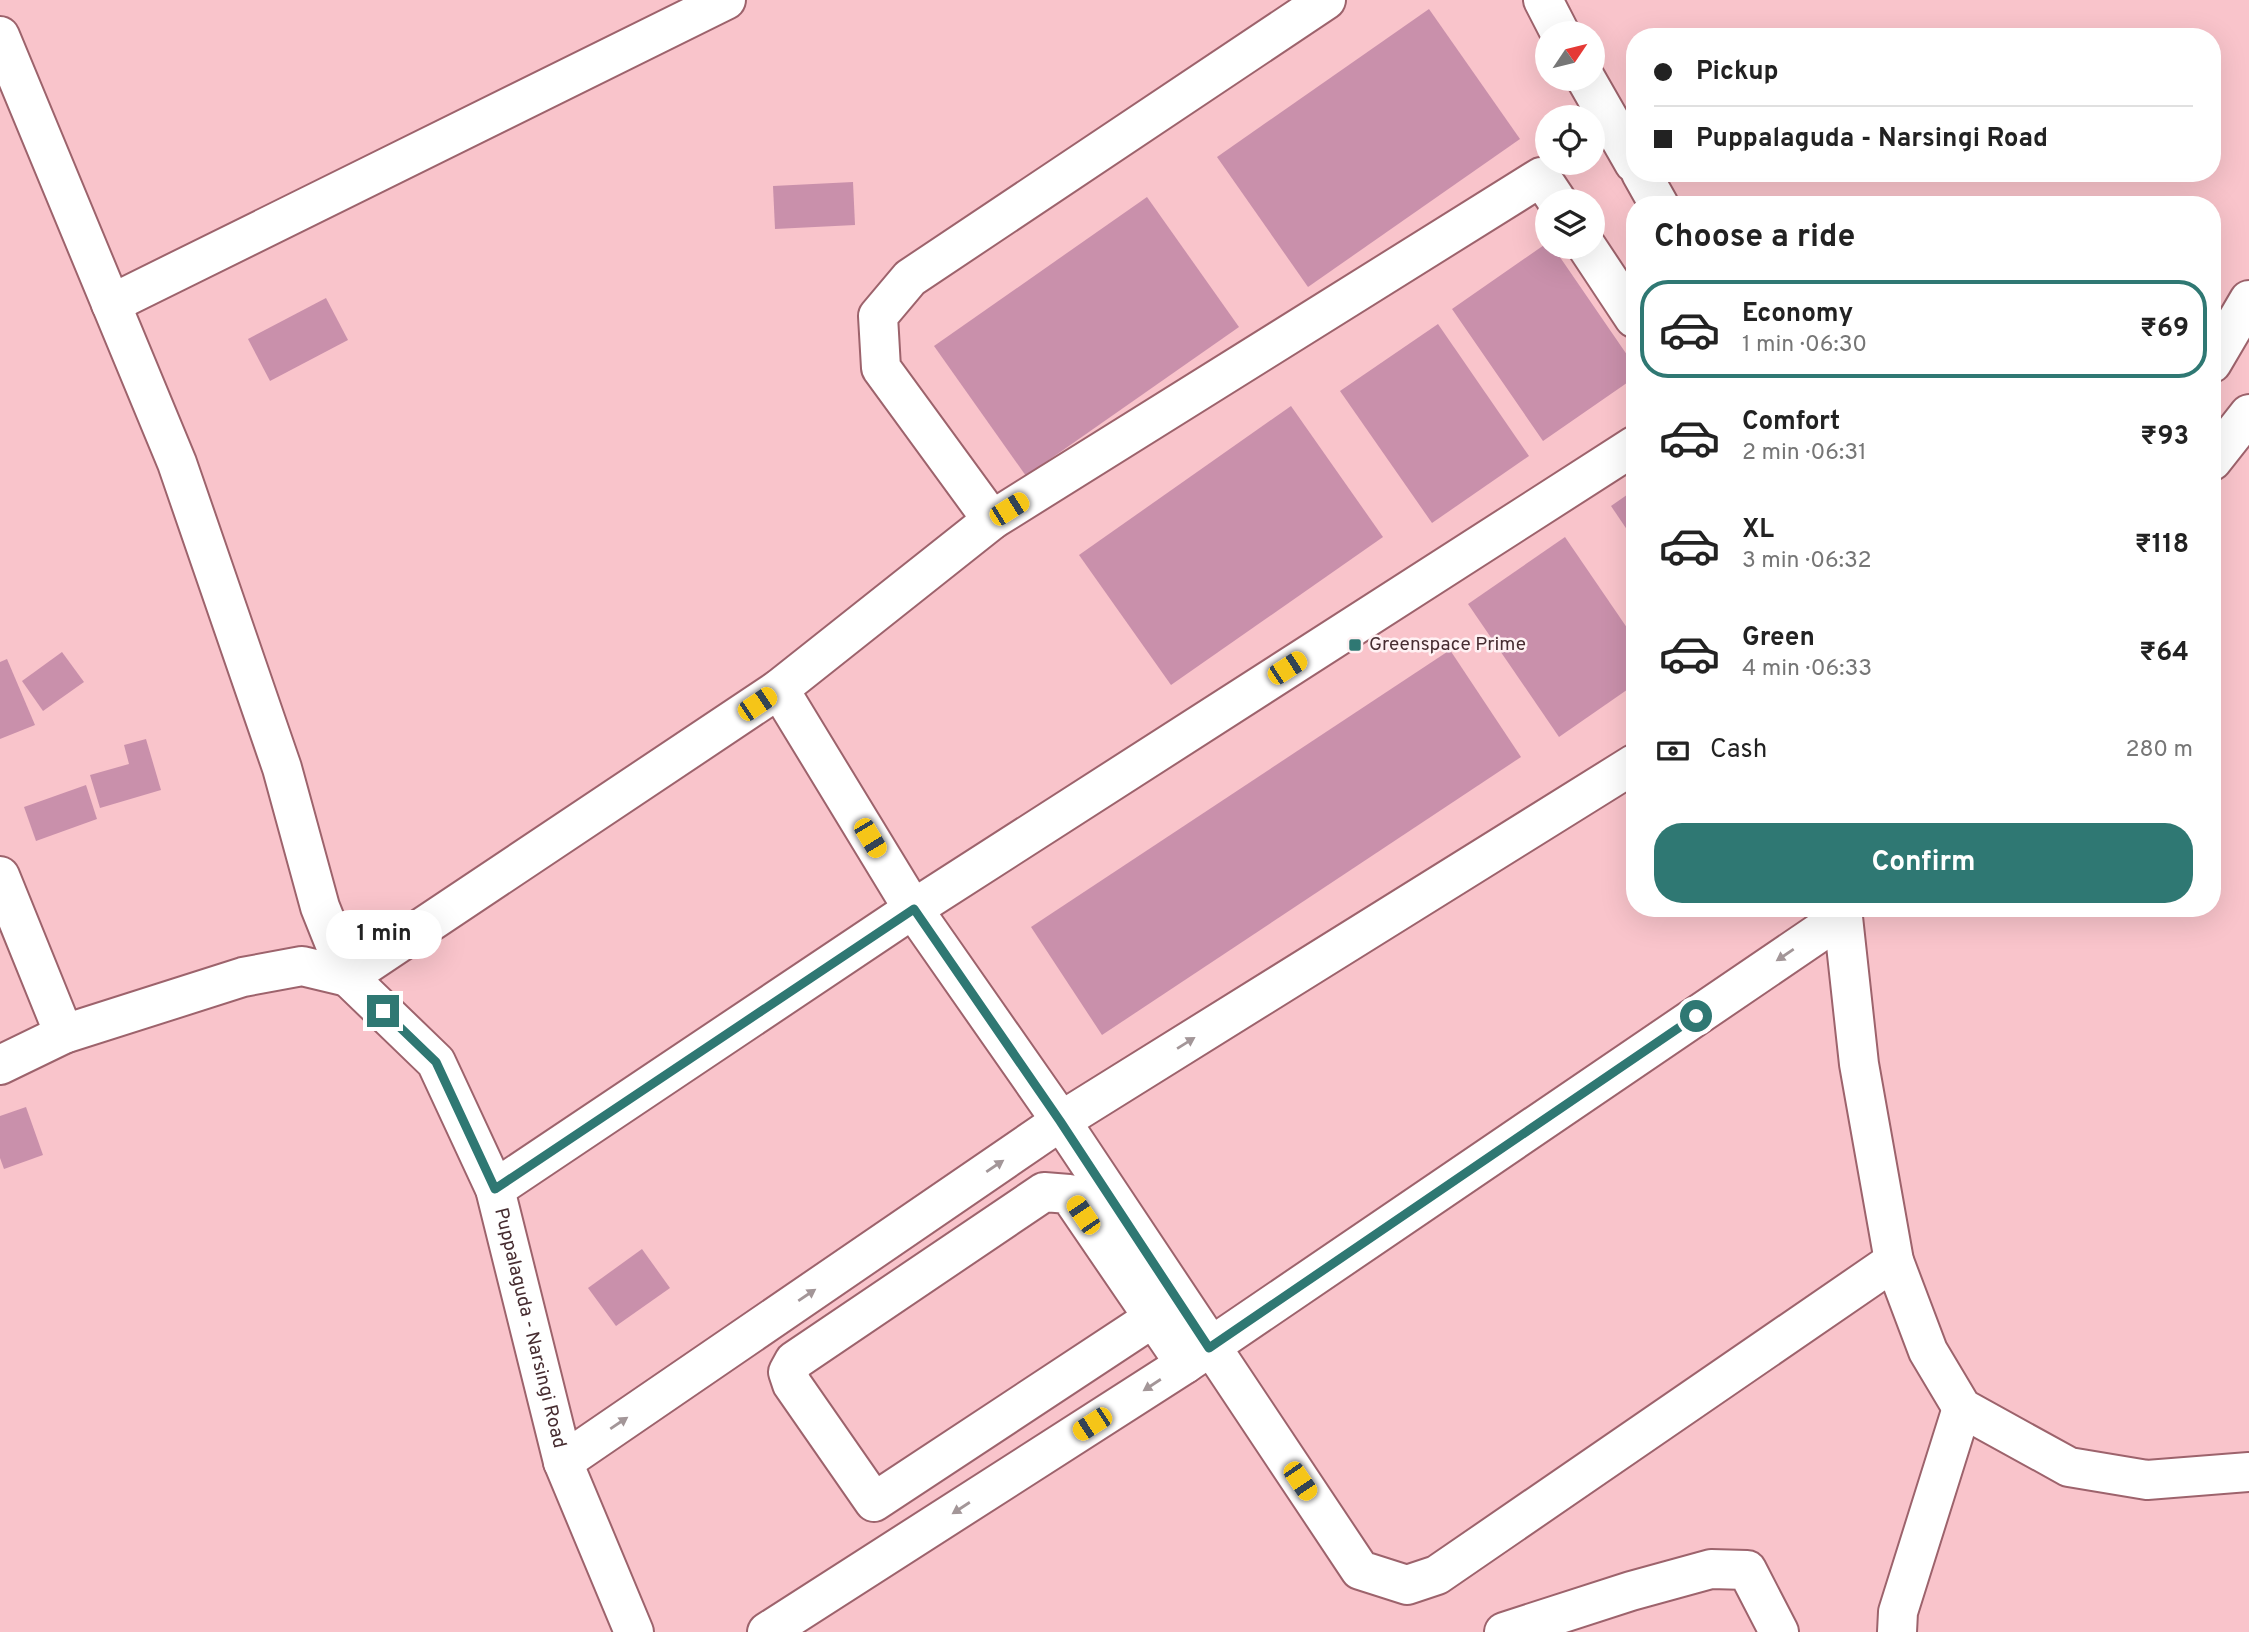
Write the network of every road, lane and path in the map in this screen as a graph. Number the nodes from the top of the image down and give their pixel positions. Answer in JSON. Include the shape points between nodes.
{"nodes":[{"id":1,"x":726,"y":0,"type":"edge"},
{"id":2,"x":1326,"y":0,"type":"edge"},
{"id":3,"x":1543,"y":0,"type":"edge"},
{"id":4,"x":1554,"y":21,"type":"edge"},
{"id":5,"x":0,"y":36,"type":"edge"},
{"id":6,"x":1593,"y":91,"type":"edge"},
{"id":7,"x":1626,"y":149,"type":"edge"},
{"id":8,"x":1550,"y":189,"type":"edge"},
{"id":9,"x":1595,"y":259,"type":"edge"},
{"id":10,"x":2249,"y":300,"type":"edge"},
{"id":11,"x":111,"y":304,"type":"junction"},
{"id":12,"x":1626,"y":306,"type":"edge"},
{"id":13,"x":2221,"y":348,"type":"edge"},
{"id":14,"x":2249,"y":414,"type":"edge"},
{"id":15,"x":2221,"y":450,"type":"edge"},
{"id":16,"x":1626,"y":451,"type":"edge"},
{"id":17,"x":992,"y":520,"type":"junction"},
{"id":18,"x":779,"y":689,"type":"junction"},
{"id":19,"x":1626,"y":769,"type":"edge"},
{"id":20,"x":0,"y":876,"type":"edge"},
{"id":21,"x":914,"y":909,"type":"junction"},
{"id":22,"x":1836,"y":917,"type":"edge"},
{"id":23,"x":1842,"y":917,"type":"edge"},
{"id":24,"x":348,"y":977,"type":"junction"},
{"id":25,"x":64,"y":1034,"type":"junction"},
{"id":26,"x":0,"y":1065,"type":"edge"},
{"id":27,"x":1060,"y":1121,"type":"junction"},
{"id":28,"x":495,"y":1189,"type":"junction"},
{"id":29,"x":1894,"y":1261,"type":"junction"},
{"id":30,"x":1153,"y":1318,"type":"junction"},
{"id":31,"x":1197,"y":1356,"type":"junction"},
{"id":32,"x":1962,"y":1408,"type":"junction"},
{"id":33,"x":563,"y":1462,"type":"junction"},
{"id":34,"x":2249,"y":1472,"type":"edge"},
{"id":35,"x":634,"y":1632,"type":"edge"},
{"id":36,"x":767,"y":1632,"type":"edge"},
{"id":37,"x":1504,"y":1632,"type":"edge"},
{"id":38,"x":1779,"y":1632,"type":"edge"},
{"id":39,"x":1897,"y":1632,"type":"edge"}],
"edges":[{"from":1,"to":11,"type":"street"},
{"from":2,"to":17,"type":"street","via":[[910,278],[878,316],[881,368]]},
{"from":3,"to":4,"type":"street"},
{"from":5,"to":11,"type":"street"},
{"from":6,"to":7,"type":"street"},
{"from":8,"to":17,"type":"street","via":[[1541,177]]},
{"from":9,"to":12,"type":"street"},
{"from":10,"to":13,"type":"street"},
{"from":11,"to":24,"type":"street","via":[[177,463],[282,768],[320,907]]},
{"from":14,"to":15,"type":"street"},
{"from":16,"to":21,"type":"street"},
{"from":17,"to":18,"type":"street"},
{"from":18,"to":21,"type":"street"},
{"from":18,"to":24,"type":"street"},
{"from":27,"to":19,"type":"street","one_way":true},
{"from":20,"to":25,"type":"street"},
{"from":21,"to":27,"type":"street"},
{"from":21,"to":28,"type":"street"},
{"from":22,"to":31,"type":"street","one_way":true},
{"from":23,"to":29,"type":"street","via":[[1859,1065]]},
{"from":24,"to":25,"type":"street","via":[[302,966],[243,977]]},
{"from":24,"to":28,"type":"street","name":"Puppalaguda - Narsingi Road","via":[[436,1062]]},
{"from":25,"to":26,"type":"street"},
{"from":27,"to":31,"type":"street"},
{"from":33,"to":27,"type":"street","one_way":true},
{"from":28,"to":33,"type":"street","name":"Puppalaguda - Narsingi Road"},
{"from":29,"to":31,"type":"street","via":[[1478,1549],[1437,1576],[1407,1585],[1360,1570]]},
{"from":29,"to":32,"type":"street","via":[[1928,1351]]},
{"from":30,"to":30,"type":"street","via":[[1069,1194],[1044,1192],[794,1361],[788,1372],[874,1503]]},
{"from":30,"to":31,"type":"street"},
{"from":31,"to":36,"type":"street","one_way":true},
{"from":32,"to":34,"type":"street","via":[[2069,1467],[2147,1480]]},
{"from":32,"to":39,"type":"street","via":[[1898,1612]]},
{"from":33,"to":35,"type":"street","name":"Puppalaguda - Narsingi Road"},
{"from":37,"to":38,"type":"street","via":[[1711,1569],[1747,1570]]}]}
